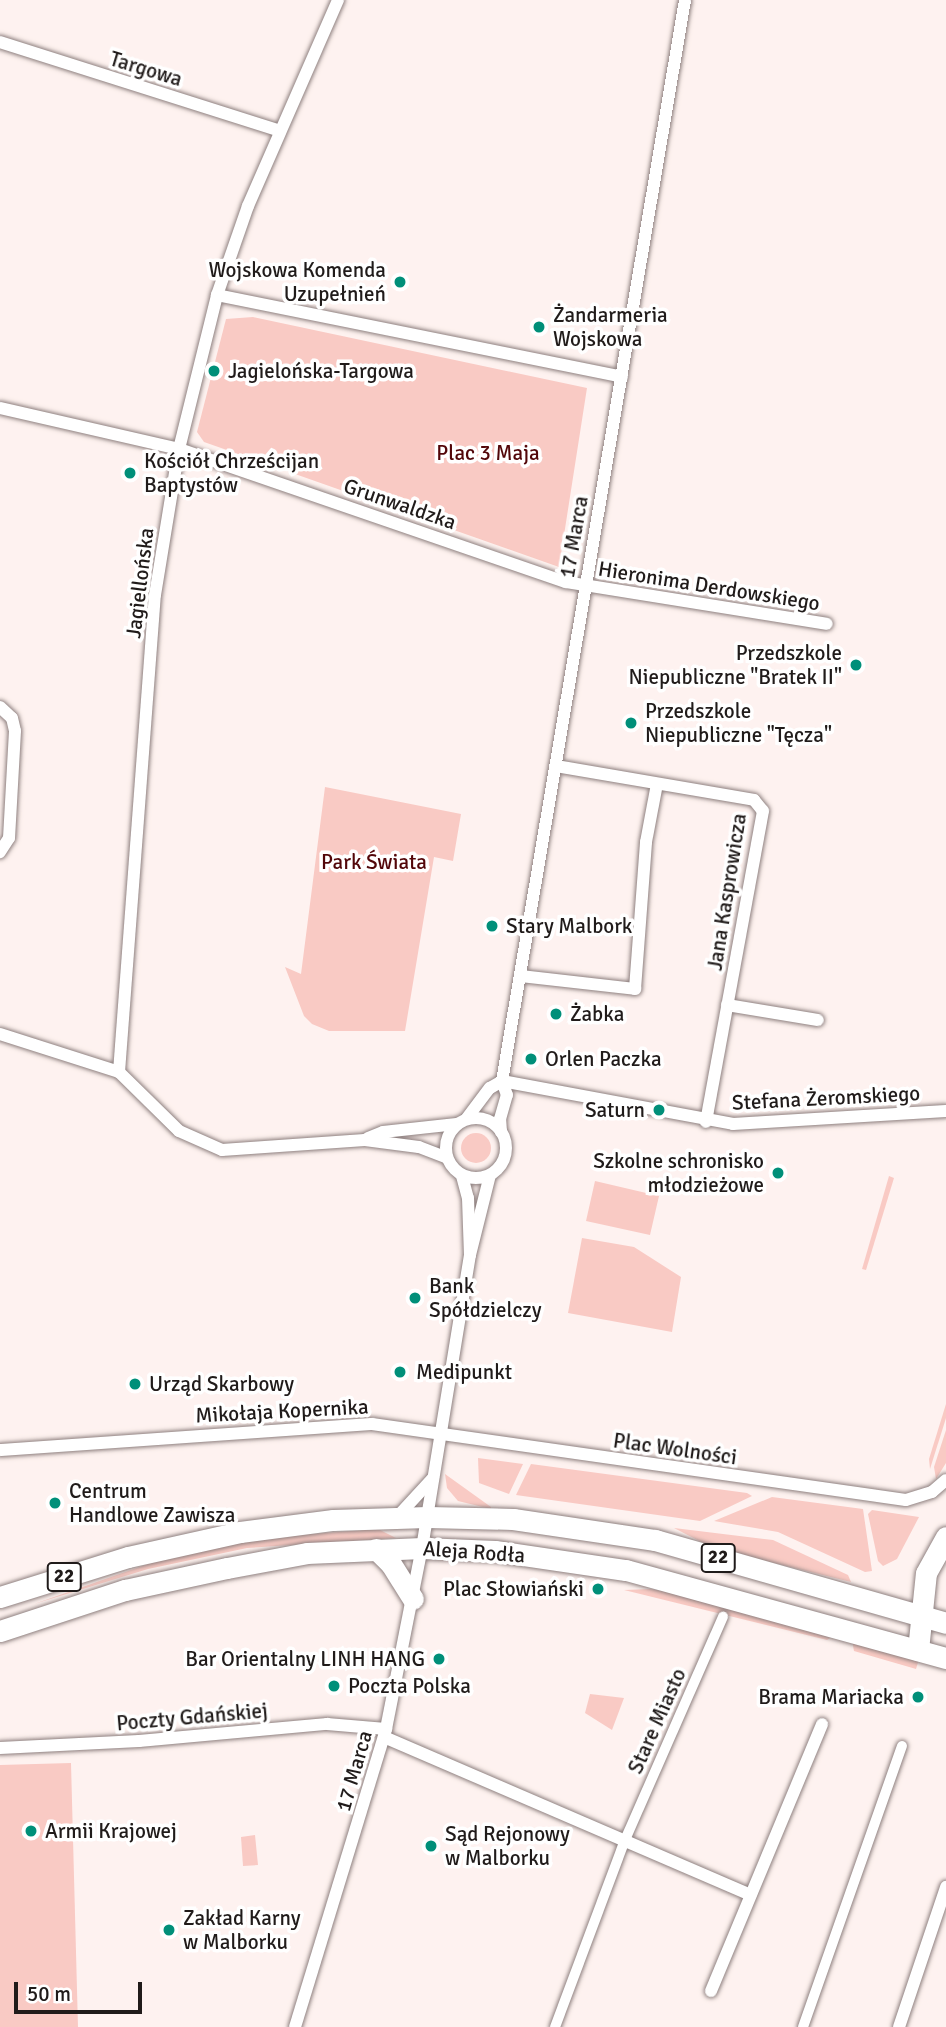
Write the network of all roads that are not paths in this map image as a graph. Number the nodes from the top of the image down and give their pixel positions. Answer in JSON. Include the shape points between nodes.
{"nodes":[{"id":1,"x":338,"y":0,"type":"edge"},
{"id":2,"x":685,"y":0,"type":"edge"},
{"id":3,"x":0,"y":42,"type":"edge"},
{"id":4,"x":280,"y":131,"type":"junction"},
{"id":5,"x":217,"y":295,"type":"junction"},
{"id":6,"x":622,"y":377,"type":"junction"},
{"id":7,"x":0,"y":408,"type":"edge"},
{"id":8,"x":179,"y":449,"type":"junction"},
{"id":9,"x":584,"y":585,"type":"junction"},
{"id":10,"x":827,"y":624,"type":"dead end"},
{"id":11,"x":0,"y":707,"type":"edge"},
{"id":12,"x":556,"y":766,"type":"junction"},
{"id":13,"x":657,"y":784,"type":"junction"},
{"id":14,"x":0,"y":852,"type":"edge"},
{"id":15,"x":520,"y":976,"type":"junction"},
{"id":16,"x":727,"y":1005,"type":"junction"},
{"id":17,"x":818,"y":1020,"type":"dead end"},
{"id":18,"x":0,"y":1034,"type":"edge"},
{"id":19,"x":119,"y":1072,"type":"junction"},
{"id":20,"x":502,"y":1081,"type":"junction"},
{"id":21,"x":946,"y":1111,"type":"edge"},
{"id":22,"x":461,"y":1122,"type":"junction"},
{"id":23,"x":706,"y":1122,"type":"junction"},
{"id":24,"x":501,"y":1132,"type":"junction"},
{"id":25,"x":365,"y":1140,"type":"junction"},
{"id":26,"x":447,"y":1158,"type":"junction"},
{"id":27,"x":462,"y":1175,"type":"junction"},
{"id":28,"x":491,"y":1175,"type":"junction"},
{"id":29,"x":470,"y":1255,"type":"junction"},
{"id":30,"x":439,"y":1433,"type":"junction"},
{"id":31,"x":0,"y":1450,"type":"edge"},
{"id":32,"x":433,"y":1478,"type":"junction"},
{"id":33,"x":946,"y":1480,"type":"edge"},
{"id":34,"x":398,"y":1516,"type":"junction"},
{"id":35,"x":427,"y":1517,"type":"junction"},
{"id":36,"x":946,"y":1537,"type":"edge"},
{"id":37,"x":422,"y":1548,"type":"junction"},
{"id":38,"x":376,"y":1549,"type":"junction"},
{"id":39,"x":0,"y":1597,"type":"edge"},
{"id":40,"x":412,"y":1600,"type":"junction"},
{"id":41,"x":919,"y":1614,"type":"junction"},
{"id":42,"x":723,"y":1617,"type":"dead end"},
{"id":43,"x":944,"y":1619,"type":"edge"},
{"id":44,"x":0,"y":1630,"type":"edge"},
{"id":45,"x":918,"y":1650,"type":"junction"},
{"id":46,"x":946,"y":1658,"type":"edge"},
{"id":47,"x":822,"y":1724,"type":"dead end"},
{"id":48,"x":385,"y":1733,"type":"junction"},
{"id":49,"x":902,"y":1746,"type":"dead end"},
{"id":50,"x":0,"y":1748,"type":"edge"},
{"id":51,"x":625,"y":1840,"type":"junction"},
{"id":52,"x":946,"y":1887,"type":"edge"},
{"id":53,"x":750,"y":1895,"type":"junction"},
{"id":54,"x":711,"y":1991,"type":"dead end"},
{"id":55,"x":295,"y":2027,"type":"edge"},
{"id":56,"x":555,"y":2027,"type":"edge"},
{"id":57,"x":803,"y":2027,"type":"edge"},
{"id":58,"x":899,"y":2027,"type":"edge"}],
"edges":[{"from":1,"to":4,"type":"street","name":"Jagiellońska"},
{"from":2,"to":6,"type":"street","name":"17 Marca"},
{"from":3,"to":4,"type":"street","name":"Targowa"},
{"from":4,"to":5,"type":"street","name":"Jagiellońska"},
{"from":5,"to":6,"type":"street"},
{"from":5,"to":8,"type":"street","name":"Jagiellońska"},
{"from":6,"to":9,"type":"street","name":"17 Marca"},
{"from":7,"to":8,"type":"street","name":"Grunwaldzka"},
{"from":8,"to":9,"type":"street","name":"Grunwaldzka"},
{"from":8,"to":19,"type":"street","name":"Jagiellońska","via":[[155,595]]},
{"from":9,"to":10,"type":"street","name":"Hieronima Derdowskiego"},
{"from":9,"to":12,"type":"street","name":"17 Marca"},
{"from":11,"to":14,"type":"street","via":[[15,731],[9,838]]},
{"from":12,"to":13,"type":"street","name":"Jana Kasprowicza"},
{"from":12,"to":15,"type":"street","name":"17 Marca"},
{"from":13,"to":15,"type":"street","via":[[646,842],[637,985],[615,988]]},
{"from":13,"to":16,"type":"street","name":"Jana Kasprowicza","via":[[754,800],[763,811]]},
{"from":15,"to":20,"type":"street","name":"17 Marca"},
{"from":16,"to":17,"type":"street"},
{"from":16,"to":23,"type":"street","name":"Jana Kasprowicza"},
{"from":18,"to":19,"type":"street"},
{"from":19,"to":25,"type":"street","via":[[180,1131],[222,1150]]},
{"from":20,"to":22,"type":"street"},
{"from":20,"to":23,"type":"street","name":"Stefana Żeromskiego"},
{"from":20,"to":24,"type":"street","name":"17 Marca","via":[[507,1095]]},
{"from":21,"to":23,"type":"street","name":"Stefana Żeromskiego","via":[[747,1124]]},
{"from":22,"to":24,"type":"street","via":[[486,1119]]},
{"from":22,"to":25,"type":"street","via":[[383,1132]]},
{"from":22,"to":26,"type":"street","via":[[446,1140]]},
{"from":24,"to":28,"type":"street","via":[[506,1151]]},
{"from":25,"to":26,"type":"street","via":[[419,1147]]},
{"from":26,"to":27,"type":"street"},
{"from":27,"to":28,"type":"street"},
{"from":27,"to":29,"type":"street","name":"17 Marca","via":[[468,1198]]},
{"from":28,"to":29,"type":"street","name":"17 Marca"},
{"from":29,"to":30,"type":"street","name":"17 Marca"},
{"from":30,"to":31,"type":"street","name":"Mikołaja Kopernika","via":[[372,1424],[328,1424]]},
{"from":30,"to":32,"type":"street","name":"17 Marca"},
{"from":30,"to":33,"type":"street","name":"Plac Wolności","via":[[906,1500],[932,1492]]},
{"from":32,"to":34,"type":"street"},
{"from":32,"to":35,"type":"street","name":"17 Marca"},
{"from":34,"to":35,"type":"main road","name":"Aleja Rodła","number":"22"},
{"from":34,"to":39,"type":"main road","name":"Aleja Rodła","number":"22","via":[[282,1525],[199,1540]]},
{"from":35,"to":37,"type":"street","name":"17 Marca"},
{"from":35,"to":41,"type":"main road","name":"Aleja Rodła","number":"22","via":[[513,1519],[655,1540]]},
{"from":36,"to":41,"type":"main road","via":[[926,1573]]},
{"from":37,"to":38,"type":"main road","name":"Aleja Rodła","number":"22"},
{"from":37,"to":40,"type":"street","name":"17 Marca"},
{"from":37,"to":45,"type":"main road","name":"Aleja Rodła","number":"22","via":[[495,1551],[626,1570]]},
{"from":38,"to":40,"type":"main road","via":[[391,1564]]},
{"from":38,"to":44,"type":"main road","name":"Aleja Rodła","number":"22","via":[[307,1553],[214,1570],[125,1590]]},
{"from":40,"to":48,"type":"street","name":"17 Marca"},
{"from":41,"to":43,"type":"main road","name":"Aleja Rodła","number":"22"},
{"from":41,"to":45,"type":"main road"},
{"from":42,"to":51,"type":"street","name":"Stare Miasto"},
{"from":43,"to":45,"type":"main road"},
{"from":45,"to":46,"type":"main road","name":"Aleja Rodła","number":"22"},
{"from":47,"to":53,"type":"street"},
{"from":48,"to":50,"type":"street","name":"Poczty Gdańskiej","via":[[327,1724]]},
{"from":48,"to":51,"type":"street","name":"Poczty Gdańskiej"},
{"from":48,"to":55,"type":"street","name":"17 Marca"},
{"from":49,"to":57,"type":"street"},
{"from":51,"to":53,"type":"street"},
{"from":51,"to":56,"type":"street","name":"Stare Miasto"},
{"from":52,"to":58,"type":"street"},
{"from":53,"to":54,"type":"street"}]}
